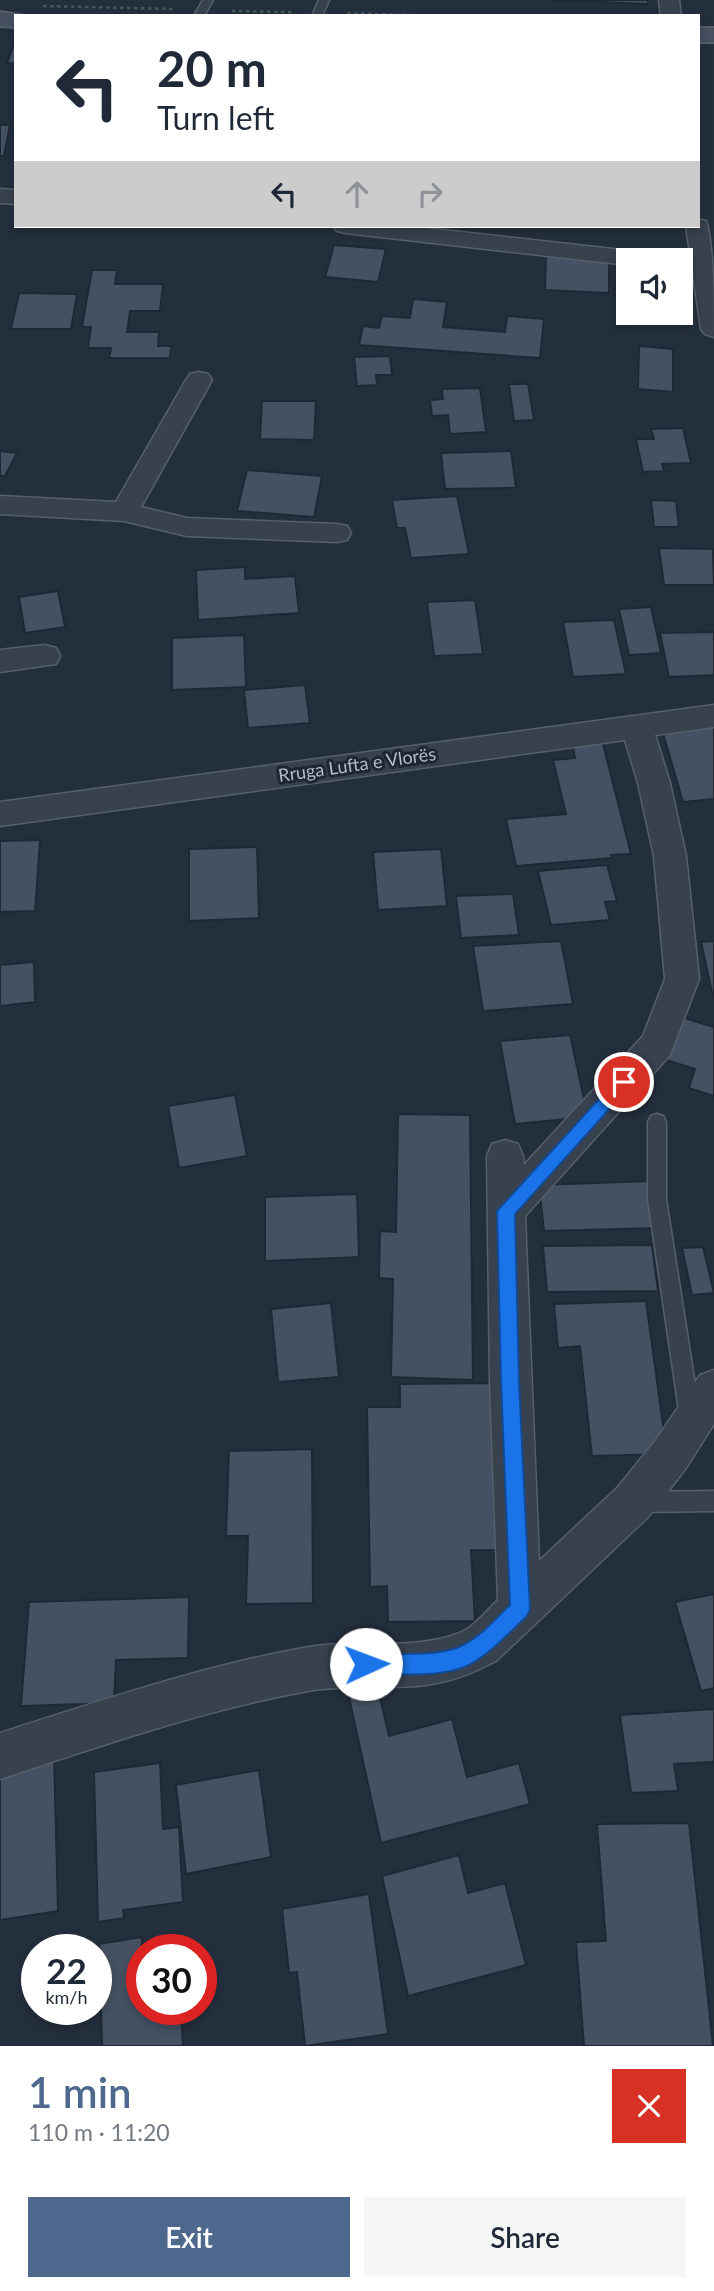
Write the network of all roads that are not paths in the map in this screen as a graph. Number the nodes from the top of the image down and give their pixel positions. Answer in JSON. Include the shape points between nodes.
{"nodes":[{"id":1,"x":363,"y":228,"type":"edge"},
{"id":2,"x":698,"y":228,"type":"edge"},
{"id":3,"x":616,"y":256,"type":"edge"},
{"id":4,"x":700,"y":266,"type":"edge"},
{"id":5,"x":714,"y":329,"type":"edge"},
{"id":6,"x":199,"y":380,"type":"dead end"},
{"id":7,"x":0,"y":505,"type":"edge"},
{"id":8,"x":124,"y":512,"type":"junction"},
{"id":9,"x":337,"y":533,"type":"dead end"},
{"id":10,"x":45,"y":656,"type":"dead end"},
{"id":11,"x":0,"y":661,"type":"edge"},
{"id":12,"x":714,"y":716,"type":"edge"},
{"id":13,"x":637,"y":728,"type":"junction"},
{"id":14,"x":0,"y":814,"type":"edge"},
{"id":15,"x":657,"y":1122,"type":"dead end"},
{"id":16,"x":505,"y":1156,"type":"dead end"},
{"id":17,"x":506,"y":1211,"type":"junction"},
{"id":18,"x":702,"y":1406,"type":"edge"},
{"id":19,"x":633,"y":1502,"type":"junction"},
{"id":20,"x":714,"y":1502,"type":"edge"},
{"id":21,"x":520,"y":1609,"type":"junction"},
{"id":22,"x":0,"y":1756,"type":"edge"}],
"edges":[{"from":1,"to":3,"type":"street"},
{"from":2,"to":4,"type":"street"},
{"from":4,"to":5,"type":"street"},
{"from":6,"to":8,"type":"street"},
{"from":7,"to":8,"type":"street"},
{"from":8,"to":9,"type":"street","via":[[187,527]]},
{"from":10,"to":11,"type":"street"},
{"from":12,"to":13,"type":"street","name":"Rruga Lufta e Vlorës"},
{"from":13,"to":14,"type":"street","name":"Rruga Lufta e Vlorës"},
{"from":13,"to":17,"type":"street","via":[[670,856],[682,979],[658,1045]]},
{"from":15,"to":18,"type":"lane","via":[[657,1199]]},
{"from":16,"to":17,"type":"street"},
{"from":17,"to":21,"type":"street"},
{"from":18,"to":19,"type":"street"},
{"from":19,"to":20,"type":"lane"},
{"from":19,"to":21,"type":"street"},
{"from":21,"to":22,"type":"street","via":[[481,1646],[461,1658],[310,1669],[153,1708]]}]}
